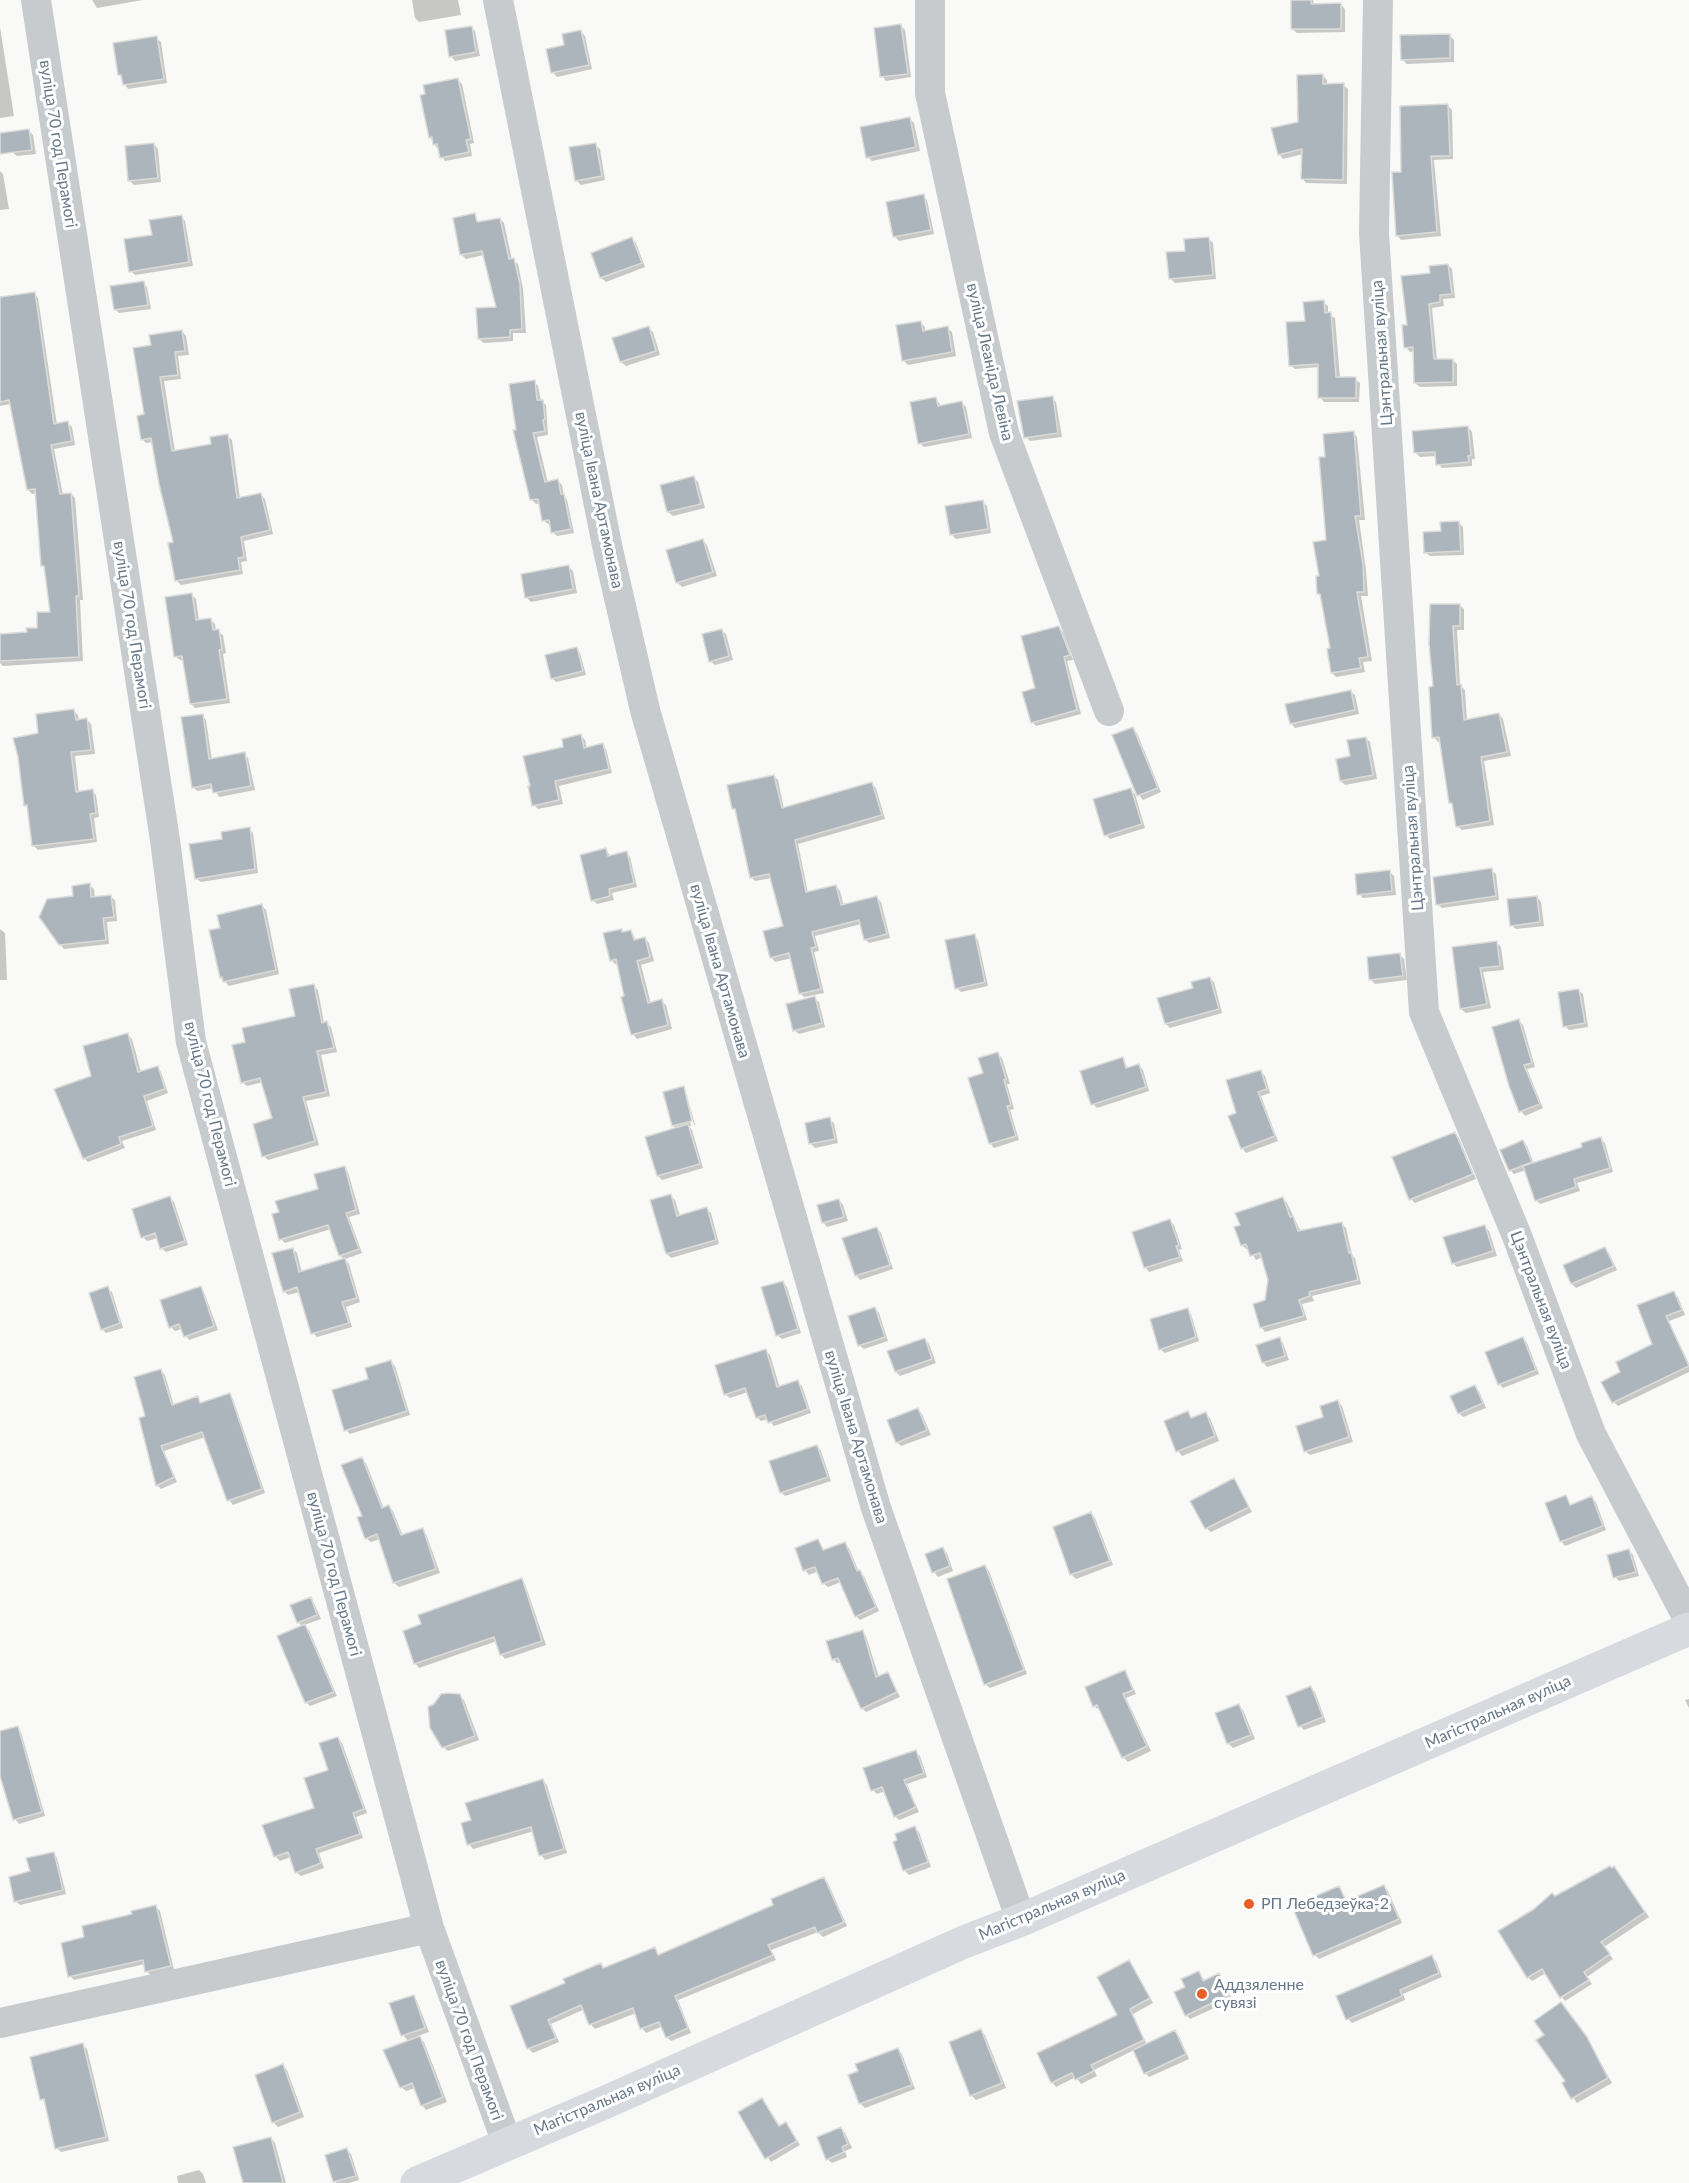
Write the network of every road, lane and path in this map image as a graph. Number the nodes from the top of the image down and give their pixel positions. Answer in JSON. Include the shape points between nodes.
{"nodes":[{"id":1,"x":36,"y":0,"type":"edge"},
{"id":2,"x":498,"y":0,"type":"edge"},
{"id":3,"x":930,"y":0,"type":"edge"},
{"id":4,"x":1378,"y":0,"type":"edge"},
{"id":5,"x":1108,"y":711,"type":"dead end"},
{"id":6,"x":1689,"y":1620,"type":"edge"},
{"id":7,"x":1689,"y":1629,"type":"edge"},
{"id":8,"x":1021,"y":1920,"type":"junction"},
{"id":9,"x":429,"y":1928,"type":"junction"},
{"id":10,"x":2,"y":2016,"type":"edge"},
{"id":11,"x":507,"y":2143,"type":"junction"},
{"id":12,"x":417,"y":2183,"type":"edge"}],
"edges":[{"from":1,"to":9,"type":"street","name":"вуліца 70 год Перамогі","via":[[165,840],[191,1042]]},
{"from":2,"to":8,"type":"street","name":"вуліца Івана Артамонава","via":[[608,550],[645,710],[876,1508]]},
{"from":3,"to":5,"type":"street","name":"вуліца Леаніда Левіна","via":[[930,93],[1004,433]]},
{"from":4,"to":6,"type":"street","name":"Цэнтральная вуліца","via":[[1374,233],[1424,1012],[1517,1236],[1591,1434]]},
{"from":7,"to":8,"type":"main road","name":"Магістральная вуліца"},
{"from":8,"to":11,"type":"main road","name":"Магістральная вуліца"},
{"from":9,"to":10,"type":"street"},
{"from":9,"to":11,"type":"street","name":"вуліца 70 год Перамогі"},
{"from":11,"to":12,"type":"main road","name":"Магістральная вуліца"}]}
